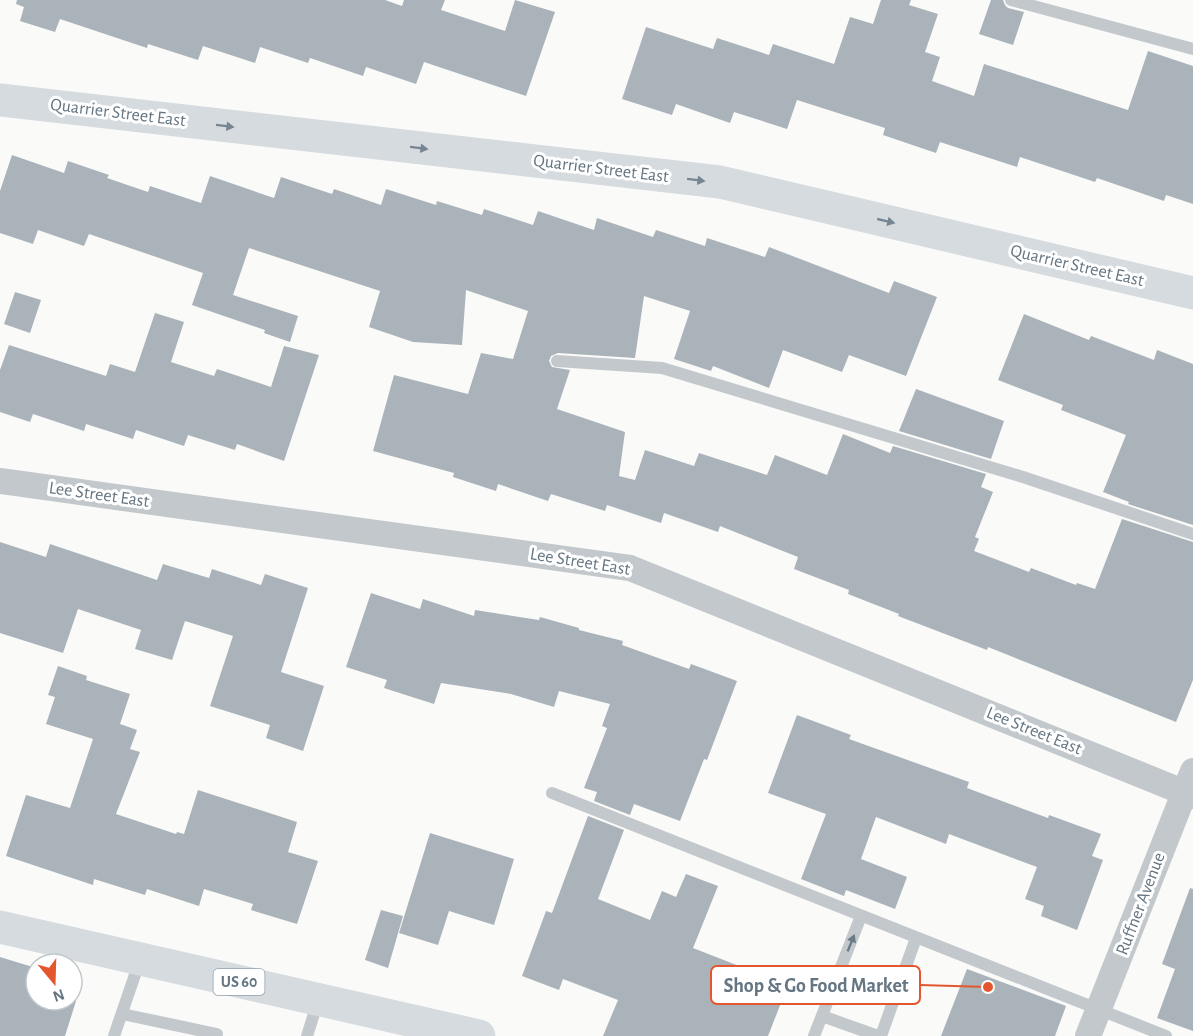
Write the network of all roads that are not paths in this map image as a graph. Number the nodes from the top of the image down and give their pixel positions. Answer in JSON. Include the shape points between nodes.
{"nodes":[{"id":1,"x":1011,"y":0,"type":"edge"},
{"id":2,"x":1193,"y":49,"type":"edge"},
{"id":3,"x":0,"y":100,"type":"edge"},
{"id":4,"x":1193,"y":293,"type":"edge"},
{"id":5,"x":557,"y":361,"type":"dead end"},
{"id":6,"x":0,"y":481,"type":"edge"},
{"id":7,"x":1193,"y":534,"type":"edge"},
{"id":8,"x":1190,"y":786,"type":"edge"},
{"id":9,"x":552,"y":793,"type":"dead end"},
{"id":10,"x":861,"y":916,"type":"junction"},
{"id":11,"x":0,"y":927,"type":"edge"},
{"id":12,"x":916,"y":938,"type":"junction"},
{"id":13,"x":140,"y":959,"type":"junction"},
{"id":14,"x":318,"y":1000,"type":"junction"},
{"id":15,"x":1099,"y":1010,"type":"junction"},
{"id":16,"x":122,"y":1014,"type":"junction"},
{"id":17,"x":822,"y":1016,"type":"junction"},
{"id":18,"x":220,"y":1035,"type":"edge"},
{"id":19,"x":114,"y":1036,"type":"edge"},
{"id":20,"x":307,"y":1036,"type":"edge"},
{"id":21,"x":475,"y":1036,"type":"edge"},
{"id":22,"x":814,"y":1036,"type":"edge"},
{"id":23,"x":880,"y":1036,"type":"edge"},
{"id":24,"x":1088,"y":1036,"type":"edge"},
{"id":25,"x":1166,"y":1036,"type":"edge"}],
"edges":[{"from":1,"to":2,"type":"lane"},
{"from":3,"to":4,"type":"main road","name":"Quarrier Street East","one_way":true,"via":[[720,182]]},
{"from":5,"to":7,"type":"lane","via":[[662,368],[1023,477]]},
{"from":6,"to":8,"type":"street","name":"Lee Street East","via":[[630,568]]},
{"from":8,"to":15,"type":"street","name":"Ruffner Avenue"},
{"from":9,"to":10,"type":"lane"},
{"from":10,"to":12,"type":"lane"},
{"from":17,"to":10,"type":"lane","one_way":true},
{"from":11,"to":13,"type":"main road","number":"US 60"},
{"from":12,"to":15,"type":"lane"},
{"from":12,"to":23,"type":"lane"},
{"from":13,"to":14,"type":"main road","number":"US 60"},
{"from":13,"to":16,"type":"lane"},
{"from":14,"to":20,"type":"lane"},
{"from":14,"to":21,"type":"main road","number":"US 60","via":[[378,1018]]},
{"from":15,"to":24,"type":"street","name":"Ruffner Avenue"},
{"from":15,"to":25,"type":"lane"},
{"from":16,"to":18,"type":"lane"},
{"from":16,"to":19,"type":"lane"},
{"from":17,"to":22,"type":"lane"},
{"from":17,"to":23,"type":"lane"}]}
